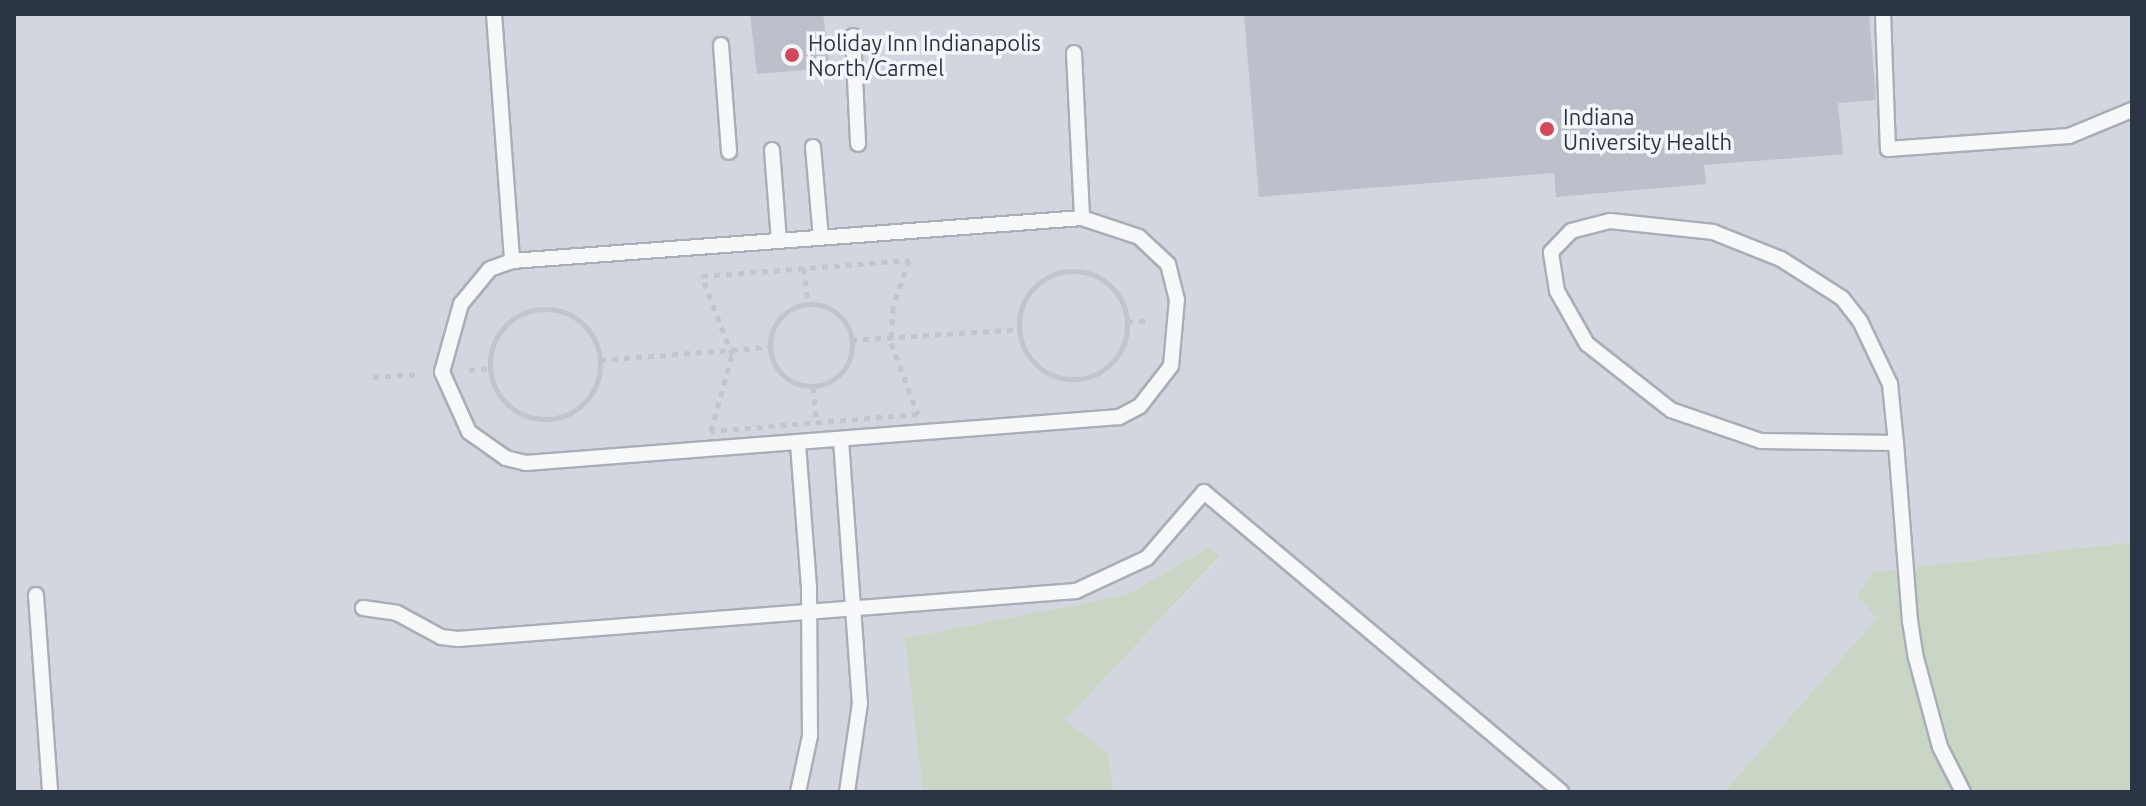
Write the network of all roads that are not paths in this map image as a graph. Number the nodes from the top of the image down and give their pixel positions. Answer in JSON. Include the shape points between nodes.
{"nodes":[{"id":1,"x":494,"y":14,"type":"edge"},
{"id":2,"x":1883,"y":14,"type":"edge"},
{"id":3,"x":853,"y":36,"type":"dead end"},
{"id":4,"x":721,"y":45,"type":"dead end"},
{"id":5,"x":1074,"y":53,"type":"dead end"},
{"id":6,"x":2132,"y":110,"type":"edge"},
{"id":7,"x":858,"y":144,"type":"dead end"},
{"id":8,"x":813,"y":147,"type":"dead end"},
{"id":9,"x":772,"y":150,"type":"dead end"},
{"id":10,"x":729,"y":152,"type":"dead end"},
{"id":11,"x":1082,"y":218,"type":"junction"},
{"id":12,"x":821,"y":238,"type":"junction"},
{"id":13,"x":779,"y":241,"type":"junction"},
{"id":14,"x":512,"y":261,"type":"junction"},
{"id":15,"x":841,"y":440,"type":"junction"},
{"id":16,"x":1896,"y":443,"type":"junction"},
{"id":17,"x":798,"y":444,"type":"junction"},
{"id":18,"x":36,"y":595,"type":"dead end"},
{"id":19,"x":363,"y":608,"type":"dead end"},
{"id":20,"x":853,"y":610,"type":"junction"},
{"id":21,"x":808,"y":614,"type":"junction"},
{"id":22,"x":50,"y":792,"type":"edge"},
{"id":23,"x":798,"y":792,"type":"edge"},
{"id":24,"x":847,"y":792,"type":"edge"},
{"id":25,"x":1561,"y":792,"type":"edge"},
{"id":26,"x":1963,"y":792,"type":"edge"}],
"edges":[{"from":1,"to":14,"type":"lane"},
{"from":2,"to":6,"type":"lane","via":[[1888,149],[2069,136]]},
{"from":3,"to":7,"type":"lane"},
{"from":4,"to":10,"type":"lane"},
{"from":5,"to":11,"type":"lane"},
{"from":8,"to":12,"type":"lane"},
{"from":9,"to":13,"type":"lane"},
{"from":11,"to":12,"type":"lane"},
{"from":11,"to":15,"type":"lane","via":[[1139,237],[1168,264],[1174,282],[1178,331],[1171,366],[1140,406],[1093,421]]},
{"from":12,"to":13,"type":"lane"},
{"from":13,"to":14,"type":"lane"},
{"from":14,"to":17,"type":"lane","via":[[490,269],[461,304],[444,359],[455,413],[485,445],[526,463]]},
{"from":15,"to":17,"type":"lane"},
{"from":15,"to":20,"type":"lane"},
{"from":16,"to":16,"type":"lane","via":[[1761,441],[1671,410],[1587,344],[1557,291],[1551,252],[1588,224],[1634,220],[1713,232],[1781,259],[1842,298],[1860,321],[1890,384]]},
{"from":16,"to":26,"type":"lane","via":[[1916,658],[1935,733]]},
{"from":17,"to":21,"type":"lane"},
{"from":18,"to":22,"type":"lane"},
{"from":19,"to":21,"type":"lane","via":[[397,613],[441,637],[458,639]]},
{"from":20,"to":21,"type":"lane"},
{"from":20,"to":24,"type":"lane","via":[[859,740]]},
{"from":20,"to":25,"type":"lane","via":[[1103,584],[1147,558],[1204,492]]},
{"from":21,"to":23,"type":"lane","via":[[810,736]]}]}
